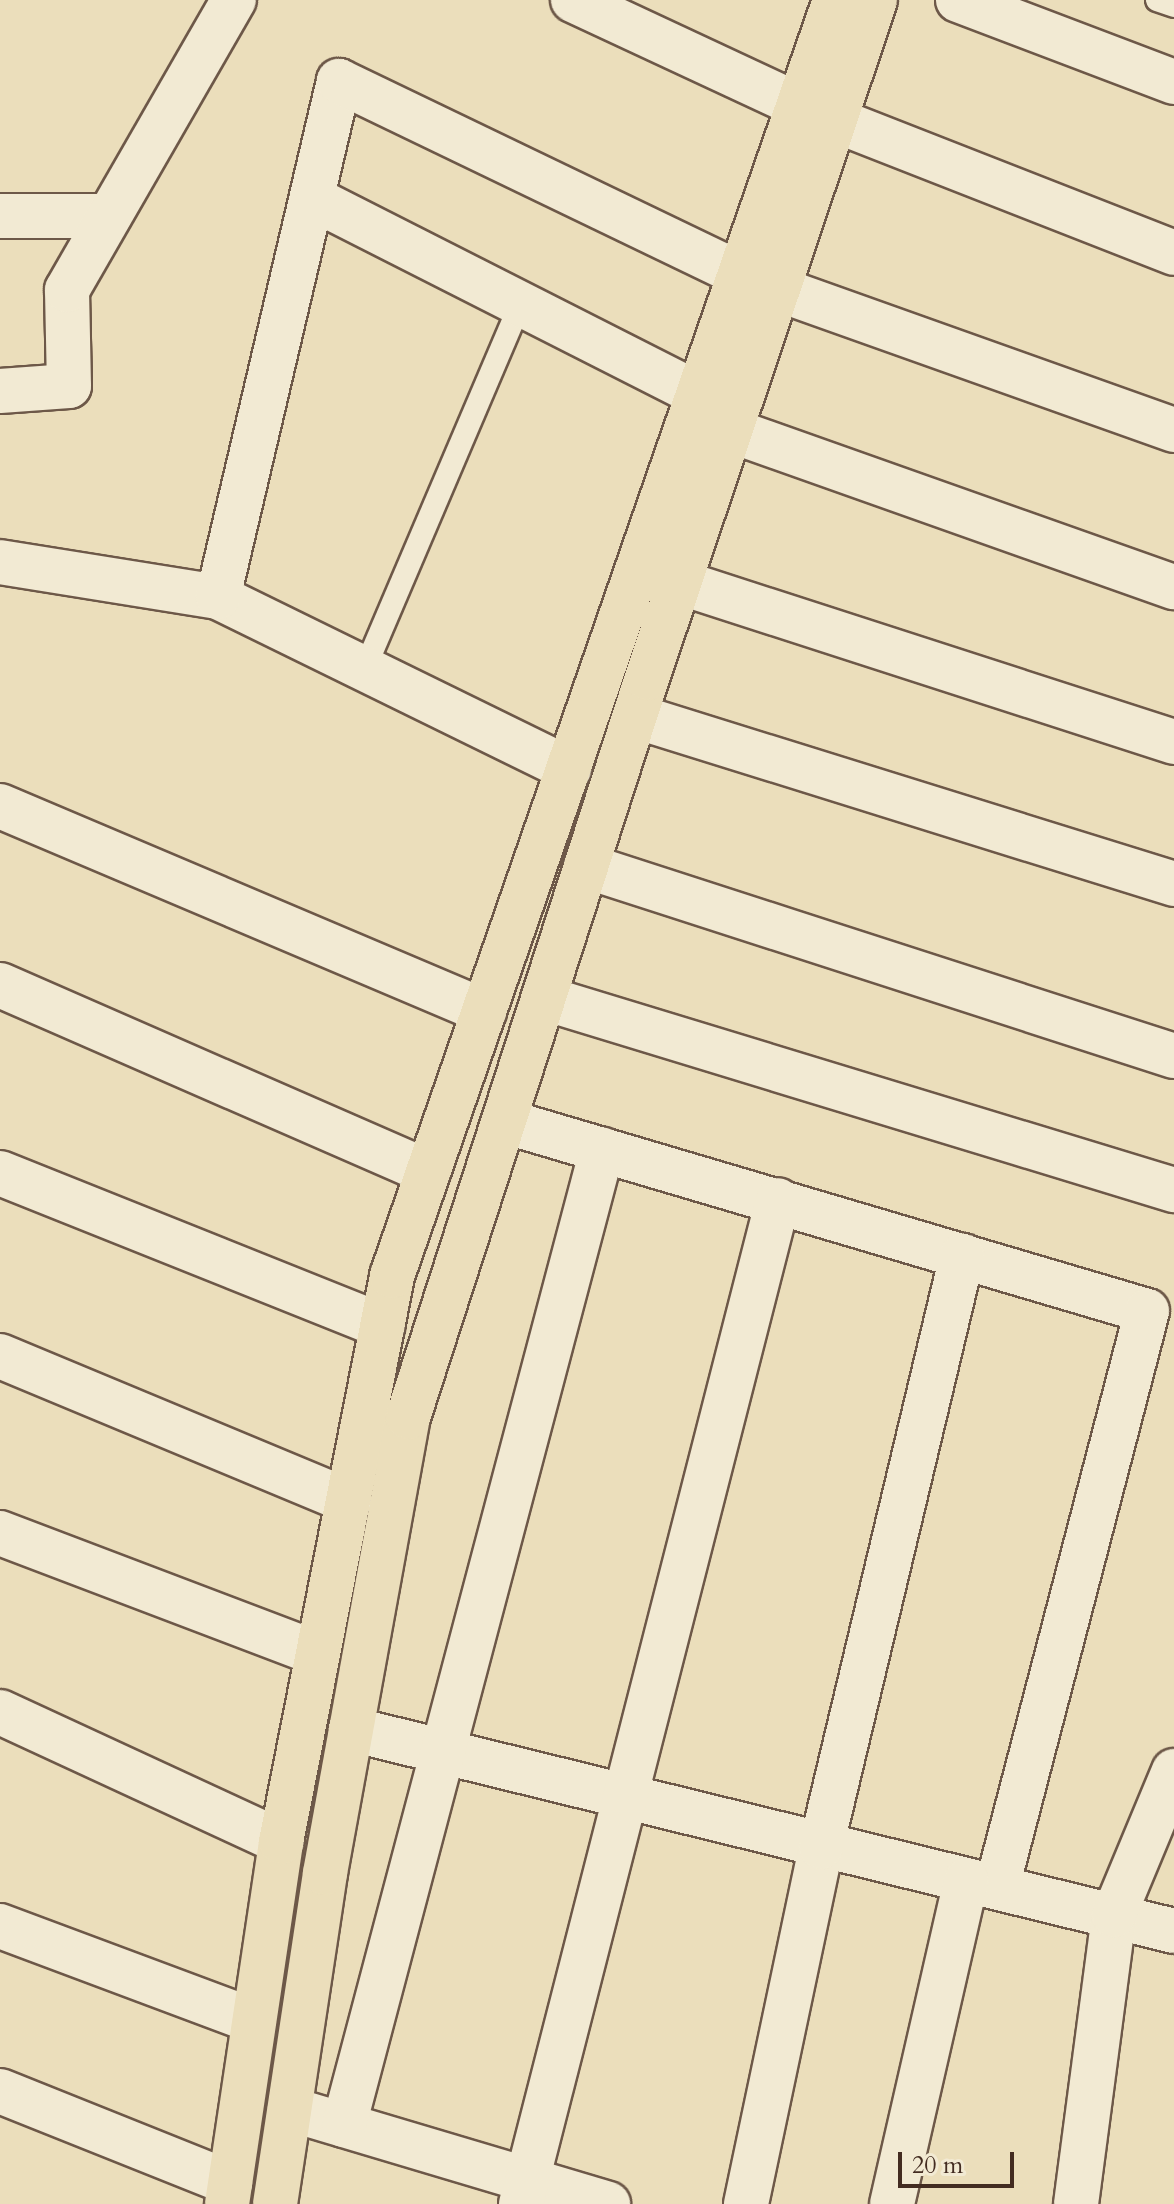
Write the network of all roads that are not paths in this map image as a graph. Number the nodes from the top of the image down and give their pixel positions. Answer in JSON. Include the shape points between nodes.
{"nodes":[{"id":1,"x":573,"y":0,"type":"edge"},
{"id":2,"x":835,"y":0,"type":"edge"},
{"id":3,"x":875,"y":0,"type":"edge"},
{"id":4,"x":958,"y":0,"type":"edge"},
{"id":5,"x":1157,"y":0,"type":"edge"},
{"id":6,"x":230,"y":1,"type":"edge"},
{"id":7,"x":1174,"y":6,"type":"edge"},
{"id":8,"x":1174,"y":82,"type":"edge"},
{"id":9,"x":818,"y":113,"type":"junction"},
{"id":10,"x":312,"y":198,"type":"junction"},
{"id":11,"x":0,"y":216,"type":"edge"},
{"id":12,"x":109,"y":216,"type":"junction"},
{"id":13,"x":1174,"y":253,"type":"edge"},
{"id":14,"x":760,"y":282,"type":"junction"},
{"id":15,"x":521,"y":303,"type":"junction"},
{"id":16,"x":0,"y":391,"type":"edge"},
{"id":17,"x":700,"y":395,"type":"junction"},
{"id":18,"x":730,"y":430,"type":"junction"},
{"id":19,"x":1174,"y":430,"type":"edge"},
{"id":20,"x":0,"y":562,"type":"edge"},
{"id":21,"x":679,"y":582,"type":"junction"},
{"id":22,"x":1174,"y":587,"type":"edge"},
{"id":23,"x":218,"y":597,"type":"junction"},
{"id":24,"x":365,"y":668,"type":"junction"},
{"id":25,"x":635,"y":716,"type":"junction"},
{"id":26,"x":1174,"y":742,"type":"edge"},
{"id":27,"x":569,"y":769,"type":"junction"},
{"id":28,"x":0,"y":806,"type":"edge"},
{"id":29,"x":586,"y":866,"type":"junction"},
{"id":30,"x":1174,"y":884,"type":"edge"},
{"id":31,"x":0,"y":985,"type":"edge"},
{"id":32,"x":544,"y":998,"type":"junction"},
{"id":33,"x":484,"y":1011,"type":"junction"},
{"id":34,"x":1174,"y":1056,"type":"edge"},
{"id":35,"x":504,"y":1121,"type":"junction"},
{"id":36,"x":602,"y":1150,"type":"junction"},
{"id":37,"x":428,"y":1172,"type":"junction"},
{"id":38,"x":0,"y":1173,"type":"edge"},
{"id":39,"x":1174,"y":1190,"type":"edge"},
{"id":40,"x":778,"y":1200,"type":"junction"},
{"id":41,"x":962,"y":1256,"type":"junction"},
{"id":42,"x":1161,"y":1314,"type":"edge"},
{"id":43,"x":382,"y":1326,"type":"junction"},
{"id":44,"x":0,"y":1356,"type":"edge"},
{"id":45,"x":349,"y":1501,"type":"junction"},
{"id":46,"x":0,"y":1533,"type":"edge"},
{"id":47,"x":318,"y":1654,"type":"junction"},
{"id":48,"x":0,"y":1712,"type":"edge"},
{"id":49,"x":351,"y":1729,"type":"junction"},
{"id":50,"x":443,"y":1752,"type":"junction"},
{"id":51,"x":1174,"y":1771,"type":"edge"},
{"id":52,"x":628,"y":1798,"type":"junction"},
{"id":53,"x":281,"y":1842,"type":"junction"},
{"id":54,"x":821,"y":1847,"type":"junction"},
{"id":55,"x":981,"y":1884,"type":"junction"},
{"id":56,"x":1114,"y":1915,"type":"junction"},
{"id":57,"x":0,"y":1926,"type":"edge"},
{"id":58,"x":1174,"y":1931,"type":"edge"},
{"id":59,"x":254,"y":2021,"type":"junction"},
{"id":60,"x":0,"y":2091,"type":"edge"},
{"id":61,"x":290,"y":2109,"type":"junction"},
{"id":62,"x":344,"y":2125,"type":"junction"},
{"id":63,"x":523,"y":2192,"type":"edge"},
{"id":64,"x":228,"y":2193,"type":"edge"},
{"id":65,"x":275,"y":2204,"type":"edge"},
{"id":66,"x":608,"y":2204,"type":"edge"},
{"id":67,"x":746,"y":2204,"type":"edge"},
{"id":68,"x":892,"y":2204,"type":"edge"},
{"id":69,"x":1076,"y":2204,"type":"edge"}],
"edges":[{"from":1,"to":9,"type":"street"},
{"from":2,"to":9,"type":"main road"},
{"from":3,"to":9,"type":"main road"},
{"from":4,"to":8,"type":"street"},
{"from":5,"to":7,"type":"lane"},
{"from":6,"to":12,"type":"street"},
{"from":9,"to":13,"type":"street"},
{"from":9,"to":14,"type":"main road"},
{"from":10,"to":14,"type":"street","via":[[339,81]]},
{"from":10,"to":15,"type":"street"},
{"from":10,"to":23,"type":"street"},
{"from":11,"to":12,"type":"street"},
{"from":12,"to":16,"type":"street","via":[[67,290],[69,386]]},
{"from":14,"to":17,"type":"main road"},
{"from":14,"to":18,"type":"main road"},
{"from":14,"to":19,"type":"street"},
{"from":15,"to":17,"type":"street"},
{"from":15,"to":24,"type":"lane"},
{"from":17,"to":27,"type":"main road"},
{"from":18,"to":21,"type":"main road"},
{"from":18,"to":22,"type":"street"},
{"from":20,"to":23,"type":"street"},
{"from":21,"to":25,"type":"main road"},
{"from":21,"to":26,"type":"street"},
{"from":23,"to":24,"type":"street"},
{"from":24,"to":27,"type":"street"},
{"from":25,"to":29,"type":"main road"},
{"from":25,"to":30,"type":"street"},
{"from":27,"to":33,"type":"main road"},
{"from":28,"to":33,"type":"street"},
{"from":29,"to":32,"type":"main road"},
{"from":29,"to":34,"type":"street"},
{"from":31,"to":37,"type":"street"},
{"from":32,"to":35,"type":"main road"},
{"from":32,"to":39,"type":"street"},
{"from":33,"to":37,"type":"main road"},
{"from":35,"to":36,"type":"street"},
{"from":35,"to":49,"type":"main road","via":[[408,1417]]},
{"from":36,"to":40,"type":"street"},
{"from":36,"to":50,"type":"street"},
{"from":37,"to":43,"type":"main road","via":[[392,1276]]},
{"from":38,"to":43,"type":"street"},
{"from":40,"to":41,"type":"street"},
{"from":40,"to":52,"type":"street"},
{"from":41,"to":42,"type":"street"},
{"from":41,"to":54,"type":"street"},
{"from":42,"to":55,"type":"street"},
{"from":43,"to":45,"type":"main road"},
{"from":44,"to":45,"type":"street"},
{"from":45,"to":47,"type":"main road"},
{"from":46,"to":47,"type":"street"},
{"from":47,"to":53,"type":"main road"},
{"from":48,"to":53,"type":"street"},
{"from":49,"to":50,"type":"street"},
{"from":49,"to":61,"type":"main road"},
{"from":50,"to":52,"type":"street"},
{"from":50,"to":62,"type":"street"},
{"from":51,"to":56,"type":"street"},
{"from":52,"to":54,"type":"street"},
{"from":52,"to":63,"type":"street"},
{"from":53,"to":59,"type":"main road"},
{"from":54,"to":55,"type":"street"},
{"from":54,"to":67,"type":"street"},
{"from":55,"to":56,"type":"street"},
{"from":55,"to":68,"type":"street"},
{"from":56,"to":58,"type":"street"},
{"from":56,"to":69,"type":"street"},
{"from":57,"to":59,"type":"street"},
{"from":59,"to":64,"type":"main road"},
{"from":60,"to":64,"type":"street"},
{"from":61,"to":62,"type":"street"},
{"from":61,"to":65,"type":"main road"},
{"from":62,"to":63,"type":"street"},
{"from":63,"to":66,"type":"street"}]}
